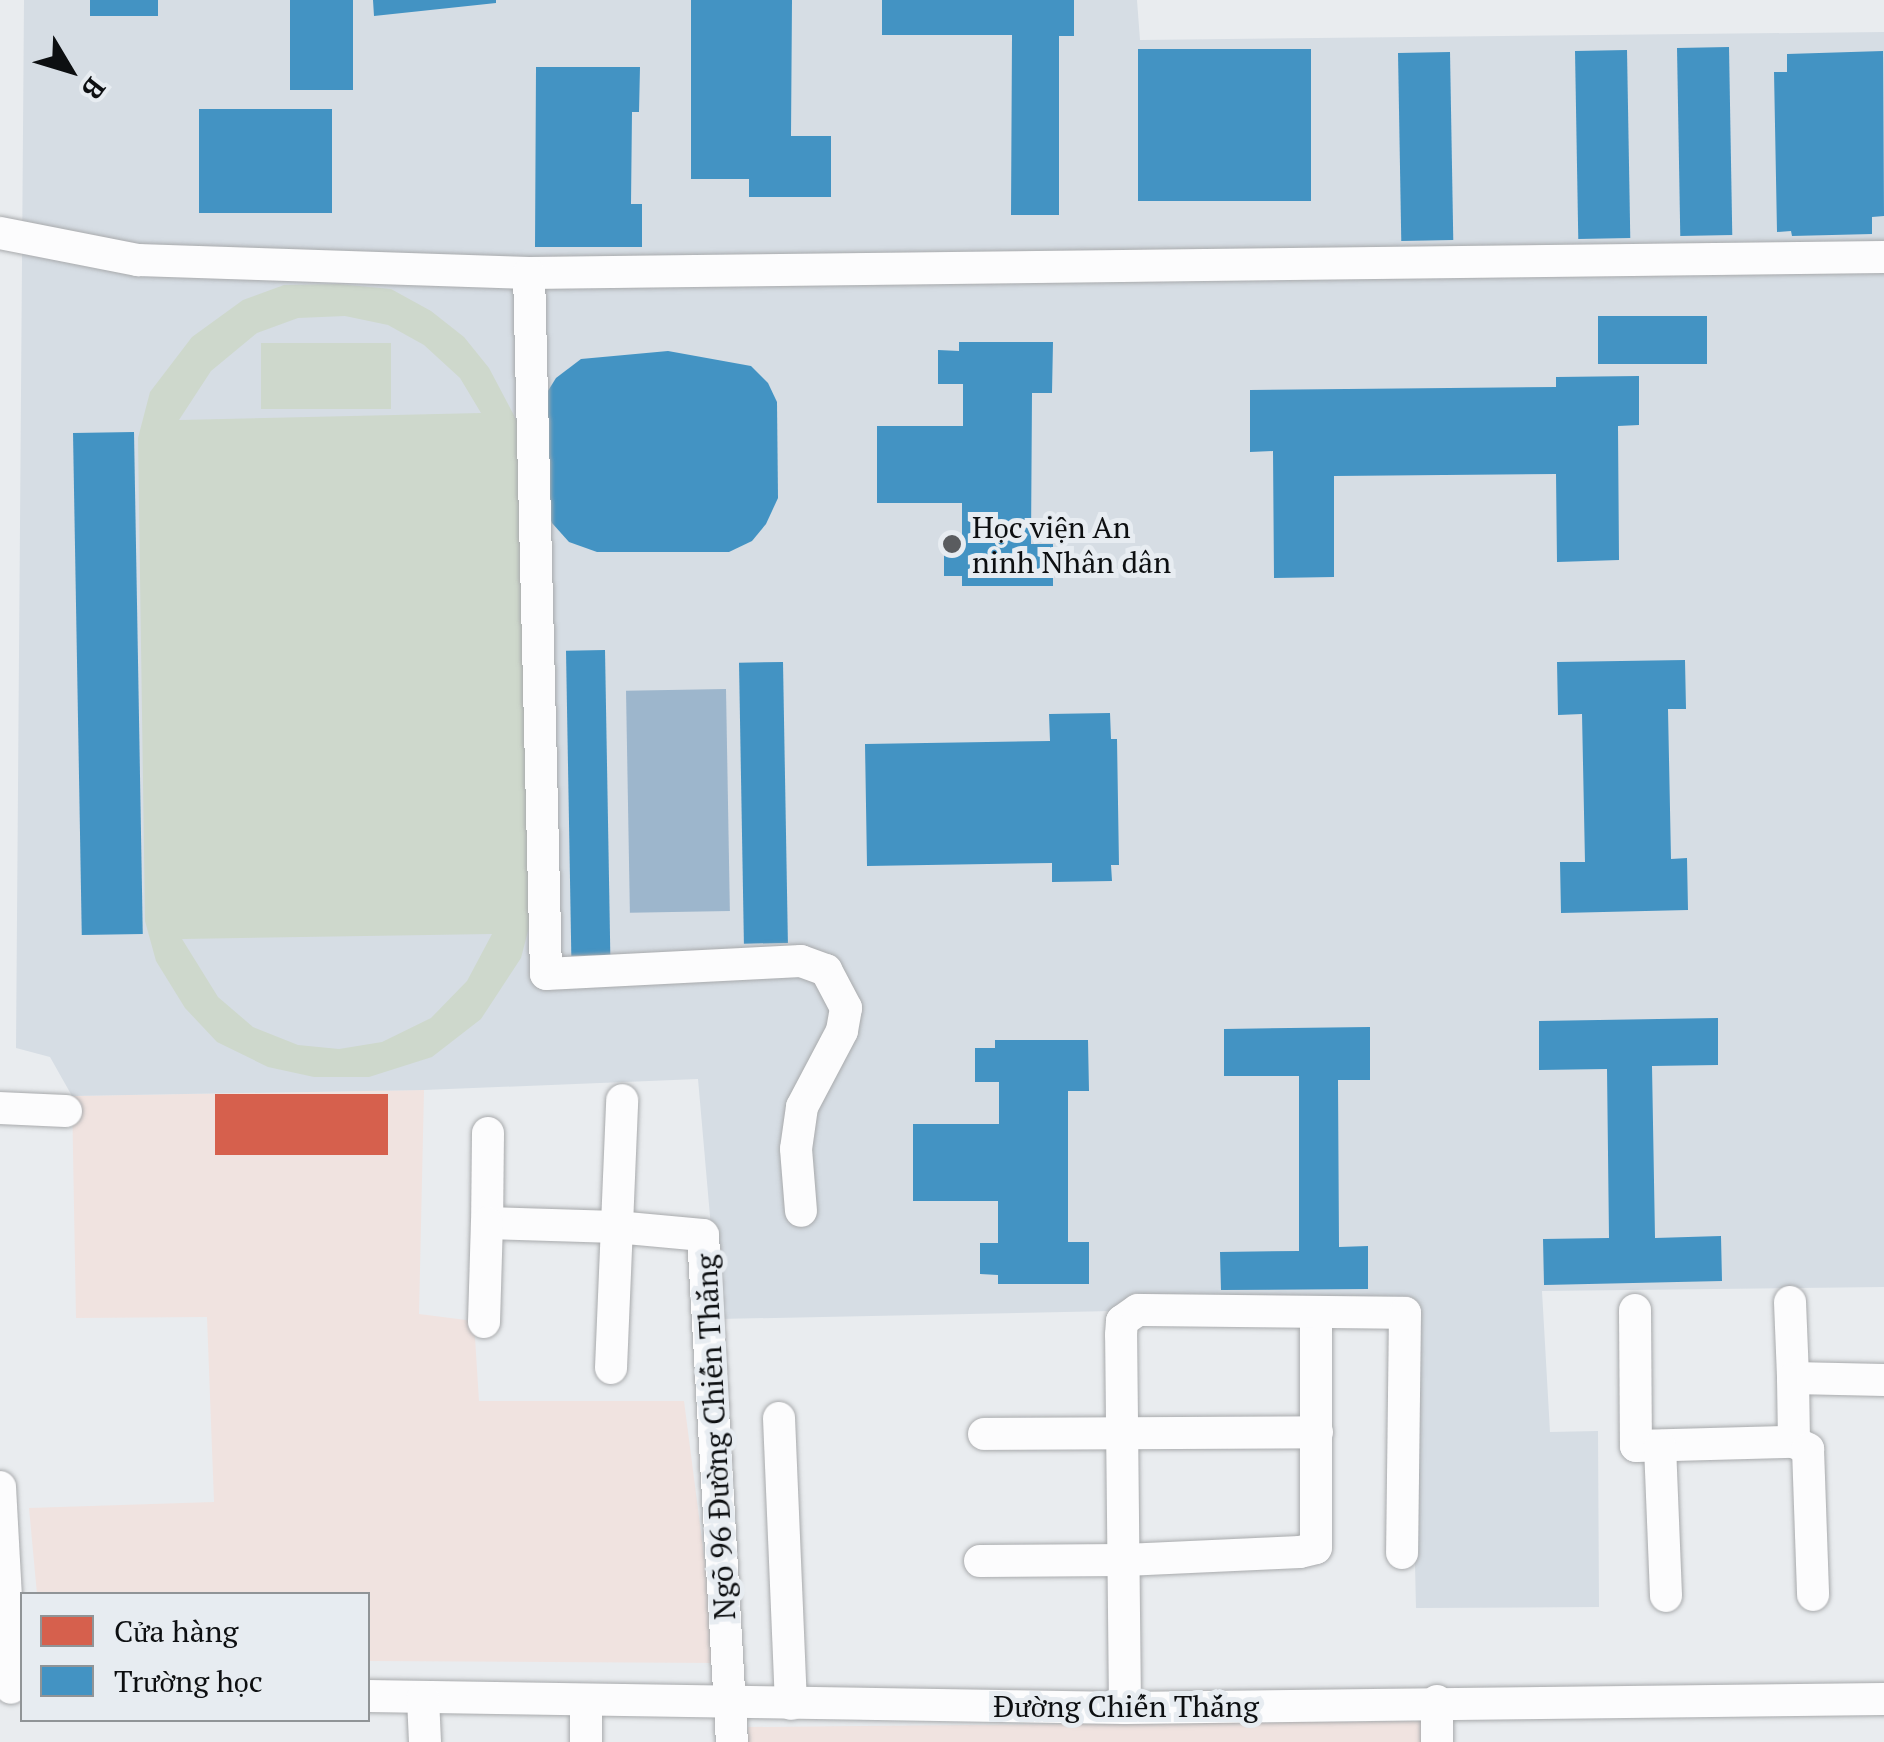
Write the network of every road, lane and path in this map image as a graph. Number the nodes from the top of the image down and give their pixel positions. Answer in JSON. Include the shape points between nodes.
{"nodes":[{"id":1,"x":0,"y":233,"type":"edge"},
{"id":2,"x":1884,"y":257,"type":"edge"},
{"id":3,"x":529,"y":273,"type":"junction"},
{"id":4,"x":622,"y":1100,"type":"dead end"},
{"id":5,"x":0,"y":1108,"type":"edge"},
{"id":6,"x":66,"y":1110,"type":"dead end"},
{"id":7,"x":488,"y":1133,"type":"dead end"},
{"id":8,"x":802,"y":1212,"type":"dead end"},
{"id":9,"x":487,"y":1223,"type":"junction"},
{"id":10,"x":616,"y":1227,"type":"junction"},
{"id":11,"x":1790,"y":1302,"type":"dead end"},
{"id":12,"x":1635,"y":1310,"type":"dead end"},
{"id":13,"x":1316,"y":1312,"type":"junction"},
{"id":14,"x":484,"y":1322,"type":"dead end"},
{"id":15,"x":611,"y":1368,"type":"dead end"},
{"id":16,"x":1793,"y":1378,"type":"junction"},
{"id":17,"x":1884,"y":1380,"type":"edge"},
{"id":18,"x":779,"y":1418,"type":"dead end"},
{"id":19,"x":1123,"y":1432,"type":"junction"},
{"id":20,"x":1318,"y":1432,"type":"junction"},
{"id":21,"x":984,"y":1434,"type":"dead end"},
{"id":22,"x":1794,"y":1442,"type":"junction"},
{"id":23,"x":1648,"y":1446,"type":"junction"},
{"id":24,"x":0,"y":1487,"type":"edge"},
{"id":25,"x":2,"y":1545,"type":"edge"},
{"id":26,"x":1402,"y":1553,"type":"dead end"},
{"id":27,"x":1125,"y":1560,"type":"junction"},
{"id":28,"x":980,"y":1561,"type":"dead end"},
{"id":29,"x":1813,"y":1595,"type":"dead end"},
{"id":30,"x":1666,"y":1596,"type":"dead end"},
{"id":31,"x":11,"y":1688,"type":"edge"},
{"id":32,"x":370,"y":1696,"type":"edge"},
{"id":33,"x":424,"y":1698,"type":"junction"},
{"id":34,"x":1884,"y":1698,"type":"edge"},
{"id":35,"x":586,"y":1700,"type":"junction"},
{"id":36,"x":1437,"y":1701,"type":"junction"},
{"id":37,"x":792,"y":1704,"type":"junction"},
{"id":38,"x":732,"y":1705,"type":"junction"},
{"id":39,"x":1125,"y":1708,"type":"junction"},
{"id":40,"x":424,"y":1742,"type":"edge"},
{"id":41,"x":586,"y":1742,"type":"edge"},
{"id":42,"x":732,"y":1742,"type":"edge"},
{"id":43,"x":1437,"y":1742,"type":"edge"}],
"edges":[{"from":1,"to":3,"type":"street","via":[[138,260]]},
{"from":2,"to":3,"type":"street"},
{"from":3,"to":8,"type":"street","via":[[546,974],[802,961],[826,970],[846,1008],[842,1031],[802,1107],[796,1149]]},
{"from":4,"to":10,"type":"street"},
{"from":5,"to":6,"type":"street"},
{"from":7,"to":9,"type":"street"},
{"from":9,"to":10,"type":"street","name":"Ngõ 96 Đường Chiến Thắng"},
{"from":9,"to":14,"type":"street"},
{"from":10,"to":15,"type":"street"},
{"from":10,"to":38,"type":"street","name":"Ngõ 96 Đường Chiến Thắng","via":[[703,1236]]},
{"from":11,"to":16,"type":"street"},
{"from":12,"to":23,"type":"street"},
{"from":13,"to":19,"type":"street","via":[[1138,1310],[1122,1321]]},
{"from":13,"to":20,"type":"street"},
{"from":13,"to":26,"type":"street","via":[[1405,1312]]},
{"from":16,"to":17,"type":"street"},
{"from":16,"to":22,"type":"street"},
{"from":18,"to":37,"type":"street"},
{"from":19,"to":20,"type":"street"},
{"from":19,"to":21,"type":"street"},
{"from":19,"to":27,"type":"street"},
{"from":20,"to":27,"type":"street","via":[[1316,1548]]},
{"from":22,"to":23,"type":"street"},
{"from":22,"to":29,"type":"street","via":[[1808,1449]]},
{"from":23,"to":30,"type":"street"},
{"from":24,"to":25,"type":"street"},
{"from":25,"to":31,"type":"street"},
{"from":27,"to":28,"type":"street"},
{"from":27,"to":39,"type":"street"},
{"from":32,"to":33,"type":"street","name":"Đường Chiến Thắng"},
{"from":33,"to":35,"type":"street","name":"Đường Chiến Thắng"},
{"from":33,"to":40,"type":"street"},
{"from":34,"to":36,"type":"street","name":"Đường Chiến Thắng"},
{"from":35,"to":38,"type":"street","name":"Đường Chiến Thắng"},
{"from":35,"to":41,"type":"street"},
{"from":36,"to":39,"type":"street","name":"Đường Chiến Thắng"},
{"from":36,"to":43,"type":"street"},
{"from":37,"to":38,"type":"street","name":"Đường Chiến Thắng"},
{"from":37,"to":39,"type":"street","name":"Đường Chiến Thắng"},
{"from":38,"to":42,"type":"street"}]}
